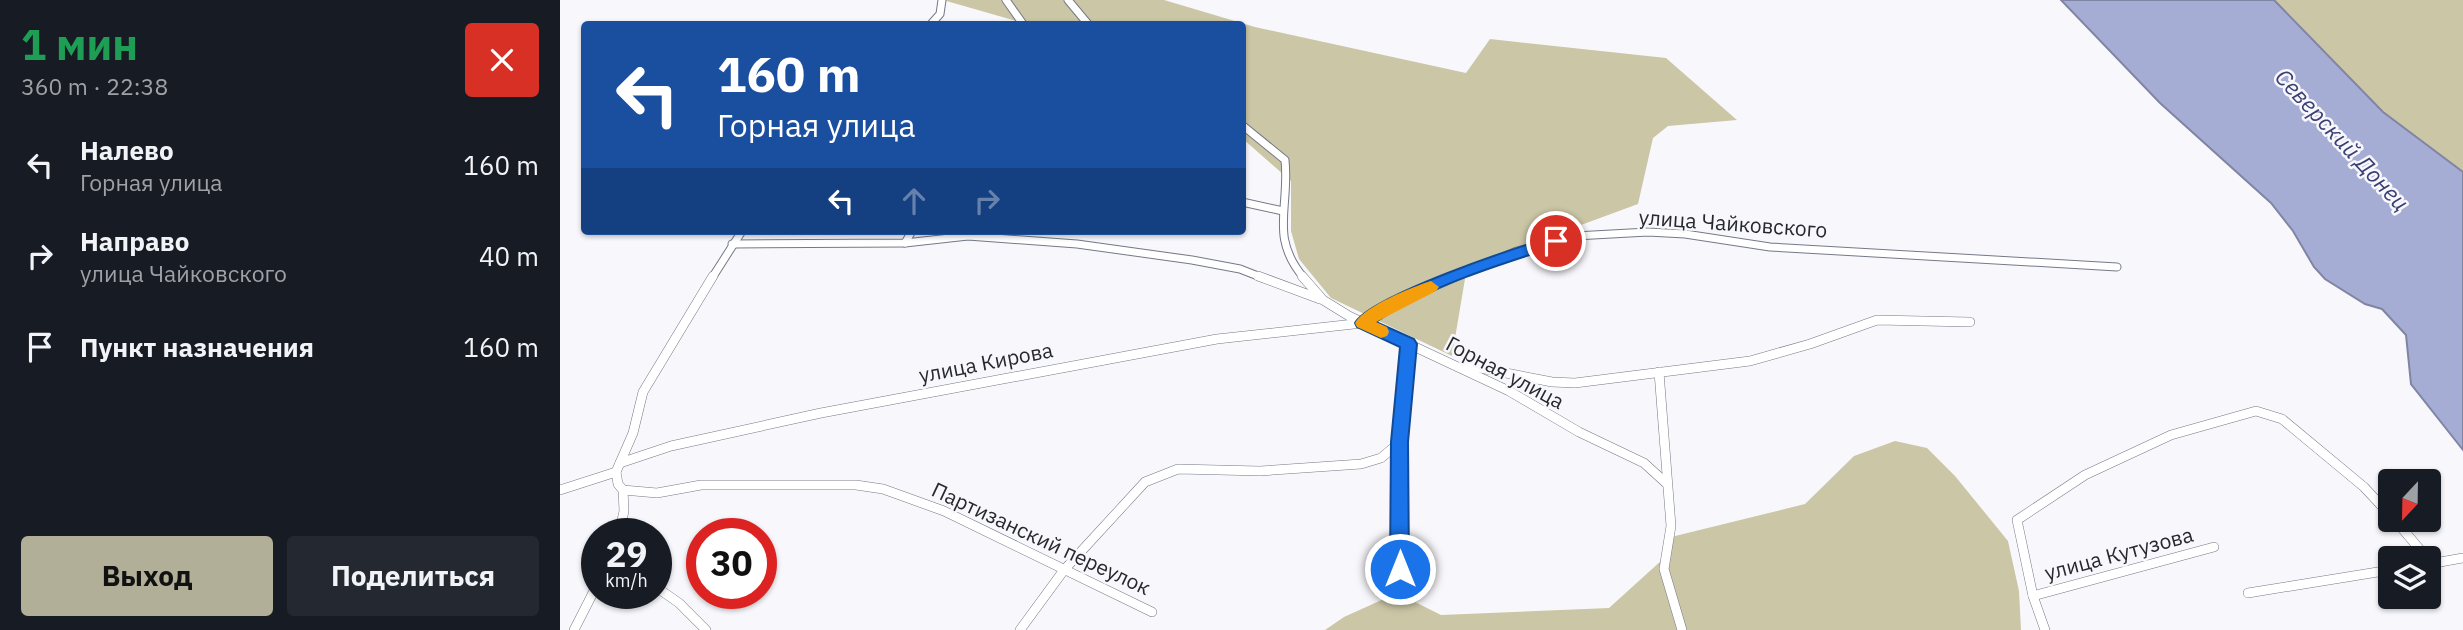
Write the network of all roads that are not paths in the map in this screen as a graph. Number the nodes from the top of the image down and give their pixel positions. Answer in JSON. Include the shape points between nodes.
{"nodes":[{"id":1,"x":1006,"y":0,"type":"edge"},
{"id":2,"x":1068,"y":0,"type":"edge"},
{"id":3,"x":942,"y":3,"type":"edge"},
{"id":4,"x":934,"y":21,"type":"edge"},
{"id":5,"x":1021,"y":21,"type":"edge"},
{"id":6,"x":1086,"y":21,"type":"edge"},
{"id":7,"x":1246,"y":128,"type":"edge"},
{"id":8,"x":1246,"y":203,"type":"edge"},
{"id":9,"x":1283,"y":211,"type":"junction"},
{"id":10,"x":739,"y":235,"type":"edge"},
{"id":11,"x":910,"y":235,"type":"edge"},
{"id":12,"x":905,"y":243,"type":"junction"},
{"id":13,"x":732,"y":244,"type":"junction"},
{"id":14,"x":2117,"y":267,"type":"dead end"},
{"id":15,"x":1323,"y":300,"type":"junction"},
{"id":16,"x":1970,"y":322,"type":"dead end"},
{"id":17,"x":1363,"y":323,"type":"junction"},
{"id":18,"x":1408,"y":344,"type":"junction"},
{"id":19,"x":1452,"y":362,"type":"junction"},
{"id":20,"x":1659,"y":372,"type":"junction"},
{"id":21,"x":1400,"y":442,"type":"junction"},
{"id":22,"x":618,"y":468,"type":"junction"},
{"id":23,"x":1666,"y":483,"type":"junction"},
{"id":24,"x":560,"y":490,"type":"edge"},
{"id":25,"x":623,"y":490,"type":"junction"},
{"id":26,"x":2378,"y":502,"type":"edge"},
{"id":27,"x":623,"y":518,"type":"edge"},
{"id":28,"x":2405,"y":532,"type":"edge"},
{"id":29,"x":2416,"y":546,"type":"edge"},
{"id":30,"x":2214,"y":547,"type":"dead end"},
{"id":31,"x":2463,"y":558,"type":"edge"},
{"id":32,"x":2441,"y":561,"type":"edge"},
{"id":33,"x":1400,"y":569,"type":"dead end"},
{"id":34,"x":1064,"y":570,"type":"junction"},
{"id":35,"x":2378,"y":572,"type":"edge"},
{"id":36,"x":2248,"y":593,"type":"dead end"},
{"id":37,"x":2033,"y":596,"type":"junction"},
{"id":38,"x":672,"y":598,"type":"edge"},
{"id":39,"x":585,"y":609,"type":"edge"},
{"id":40,"x":1152,"y":612,"type":"dead end"},
{"id":41,"x":575,"y":630,"type":"edge"},
{"id":42,"x":706,"y":630,"type":"edge"},
{"id":43,"x":1020,"y":630,"type":"edge"},
{"id":44,"x":1682,"y":630,"type":"edge"},
{"id":45,"x":2045,"y":630,"type":"edge"}],
"edges":[{"from":1,"to":5,"type":"street"},
{"from":2,"to":6,"type":"street"},
{"from":3,"to":4,"type":"street"},
{"from":7,"to":9,"type":"street","name":"Горная улица","via":[[1285,160]]},
{"from":8,"to":9,"type":"street"},
{"from":9,"to":15,"type":"street","name":"Горная улица","via":[[1286,256]]},
{"from":10,"to":13,"type":"street"},
{"from":11,"to":12,"type":"street"},
{"from":12,"to":13,"type":"street"},
{"from":12,"to":15,"type":"street","via":[[968,236],[1077,244],[1240,270]]},
{"from":13,"to":22,"type":"street","via":[[643,392]]},
{"from":14,"to":17,"type":"street","name":"улица Чайковского","via":[[1770,247],[1660,233],[1575,236],[1517,251],[1451,278]]},
{"from":15,"to":17,"type":"street","name":"Горная улица"},
{"from":16,"to":20,"type":"street","via":[[1877,320],[1750,361]]},
{"from":17,"to":18,"type":"street","name":"Горная улица"},
{"from":17,"to":22,"type":"street","name":"улица Кирова","via":[[1217,339],[821,413],[671,446]]},
{"from":18,"to":19,"type":"street","name":"Горная улица"},
{"from":18,"to":21,"type":"street"},
{"from":19,"to":20,"type":"street","via":[[1564,383]]},
{"from":19,"to":23,"type":"street","name":"Горная улица","via":[[1644,463]]},
{"from":20,"to":23,"type":"street"},
{"from":21,"to":33,"type":"street"},
{"from":21,"to":34,"type":"street","via":[[1376,461],[1260,471],[1178,469],[1145,482]]},
{"from":22,"to":24,"type":"street","name":"улица Кирова"},
{"from":22,"to":25,"type":"street","via":[[618,484]]},
{"from":23,"to":44,"type":"street","via":[[1671,526],[1664,569]]},
{"from":25,"to":27,"type":"street"},
{"from":25,"to":34,"type":"street","name":"Партизанский переулок","via":[[657,493],[701,485],[883,489],[944,511]]},
{"from":26,"to":37,"type":"street","name":"улица Кутузова","via":[[2281,419],[2256,411],[2171,435],[2085,475],[2017,520]]},
{"from":28,"to":29,"type":"street"},
{"from":30,"to":37,"type":"street","name":"улица Кутузова"},
{"from":31,"to":32,"type":"street"},
{"from":34,"to":40,"type":"street","name":"Партизанский переулок"},
{"from":34,"to":43,"type":"street"},
{"from":35,"to":36,"type":"street"},
{"from":37,"to":45,"type":"street","name":"улица Кутузова"},
{"from":38,"to":42,"type":"street"},
{"from":39,"to":41,"type":"street"}]}
